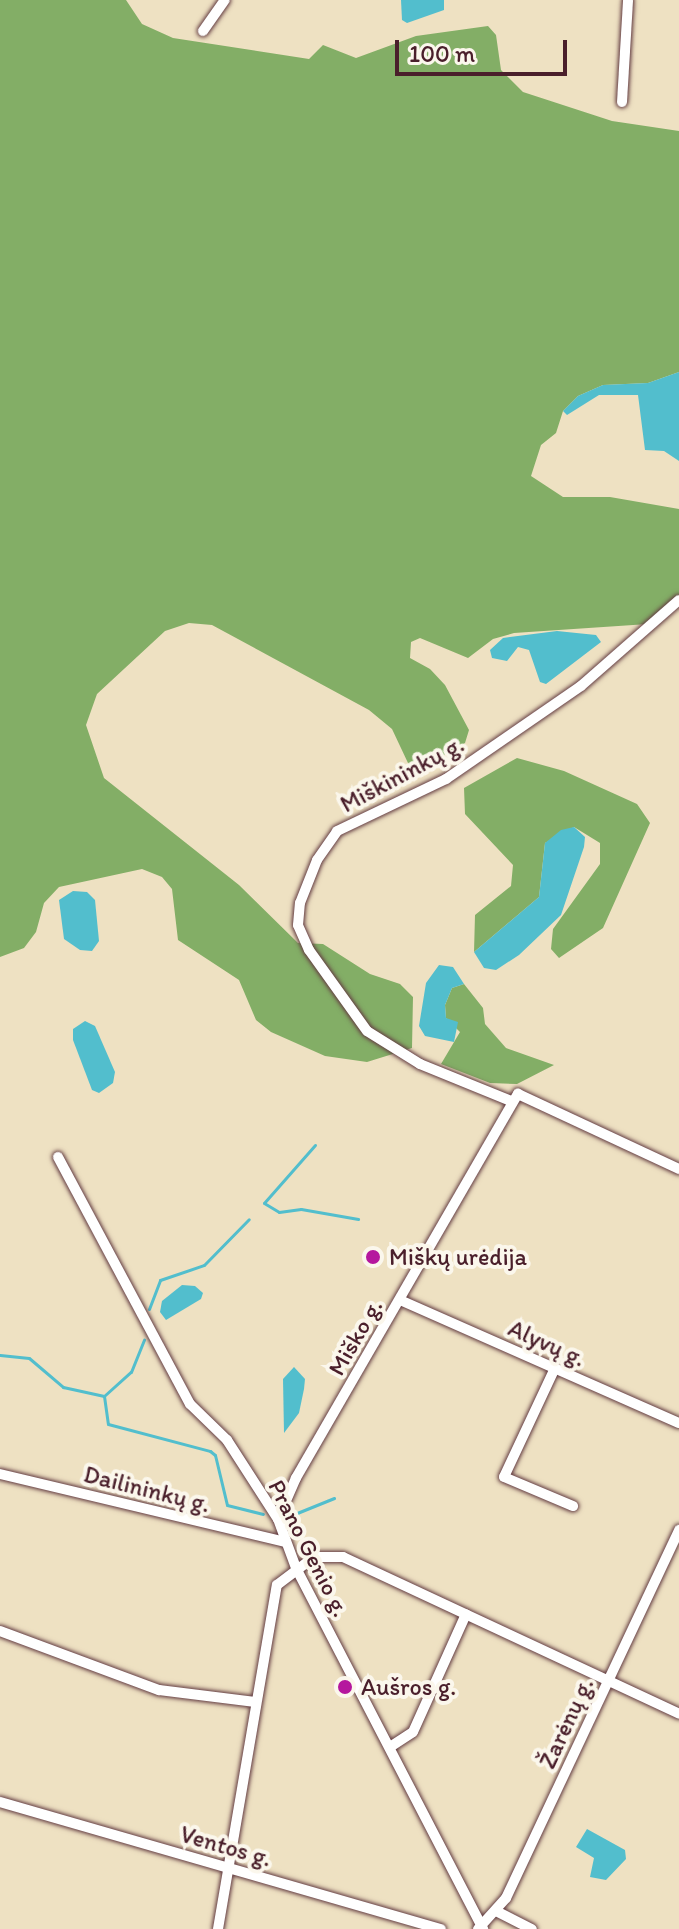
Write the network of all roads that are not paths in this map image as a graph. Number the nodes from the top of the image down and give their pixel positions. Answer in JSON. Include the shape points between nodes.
{"nodes":[{"id":1,"x":225,"y":0,"type":"edge"},
{"id":2,"x":628,"y":0,"type":"edge"},
{"id":3,"x":203,"y":31,"type":"dead end"},
{"id":4,"x":622,"y":102,"type":"dead end"},
{"id":5,"x":679,"y":600,"type":"edge"},
{"id":6,"x":514,"y":1097,"type":"junction"},
{"id":7,"x":58,"y":1157,"type":"dead end"},
{"id":8,"x":679,"y":1169,"type":"edge"},
{"id":9,"x":400,"y":1300,"type":"junction"},
{"id":10,"x":555,"y":1368,"type":"junction"},
{"id":11,"x":679,"y":1423,"type":"edge"},
{"id":12,"x":0,"y":1474,"type":"edge"},
{"id":13,"x":573,"y":1506,"type":"dead end"},
{"id":14,"x":278,"y":1519,"type":"junction"},
{"id":15,"x":679,"y":1530,"type":"edge"},
{"id":16,"x":286,"y":1542,"type":"junction"},
{"id":17,"x":296,"y":1568,"type":"junction"},
{"id":18,"x":466,"y":1614,"type":"junction"},
{"id":19,"x":0,"y":1631,"type":"edge"},
{"id":20,"x":608,"y":1682,"type":"junction"},
{"id":21,"x":255,"y":1702,"type":"junction"},
{"id":22,"x":679,"y":1714,"type":"edge"},
{"id":23,"x":390,"y":1747,"type":"junction"},
{"id":24,"x":0,"y":1802,"type":"edge"},
{"id":25,"x":229,"y":1867,"type":"junction"},
{"id":26,"x":498,"y":1912,"type":"junction"},
{"id":27,"x":481,"y":1928,"type":"edge"},
{"id":28,"x":218,"y":1929,"type":"edge"},
{"id":29,"x":441,"y":1929,"type":"edge"},
{"id":30,"x":532,"y":1929,"type":"edge"}],
"edges":[{"from":1,"to":3,"type":"street"},
{"from":2,"to":4,"type":"street"},
{"from":5,"to":6,"type":"street","name":"Miškininkų g.","via":[[581,686],[446,779],[337,831],[317,860],[300,903],[298,925],[309,950],[367,1031],[420,1064]]},
{"from":6,"to":8,"type":"street","name":"Miškininkų g."},
{"from":6,"to":9,"type":"street","name":"Miško g."},
{"from":7,"to":14,"type":"street","name":"Prano Genio g.","via":[[190,1404],[227,1440]]},
{"from":9,"to":10,"type":"street","name":"Alyvų g."},
{"from":9,"to":14,"type":"street","name":"Miško g.","via":[[296,1478]]},
{"from":10,"to":11,"type":"street","name":"Alyvų g."},
{"from":10,"to":13,"type":"street","via":[[504,1477]]},
{"from":12,"to":16,"type":"street","name":"Dailininkų g."},
{"from":14,"to":16,"type":"street","name":"Prano Genio g."},
{"from":15,"to":20,"type":"street","name":"Žarėnų g."},
{"from":16,"to":17,"type":"street","name":"Prano Genio g."},
{"from":17,"to":18,"type":"street","via":[[332,1554]]},
{"from":17,"to":21,"type":"street","via":[[277,1585]]},
{"from":17,"to":23,"type":"street","name":"Prano Genio g."},
{"from":18,"to":20,"type":"street"},
{"from":18,"to":23,"type":"street","via":[[413,1732]]},
{"from":19,"to":21,"type":"street","via":[[69,1652],[159,1690]]},
{"from":20,"to":22,"type":"street"},
{"from":20,"to":26,"type":"street","name":"Žarėnų g."},
{"from":21,"to":25,"type":"street"},
{"from":23,"to":27,"type":"street","name":"Prano Genio g."},
{"from":24,"to":25,"type":"street","name":"Ventos g."},
{"from":25,"to":28,"type":"street"},
{"from":25,"to":29,"type":"street","name":"Ventos g."},
{"from":26,"to":27,"type":"street","name":"Žarėnų g."},
{"from":26,"to":30,"type":"street"}]}
